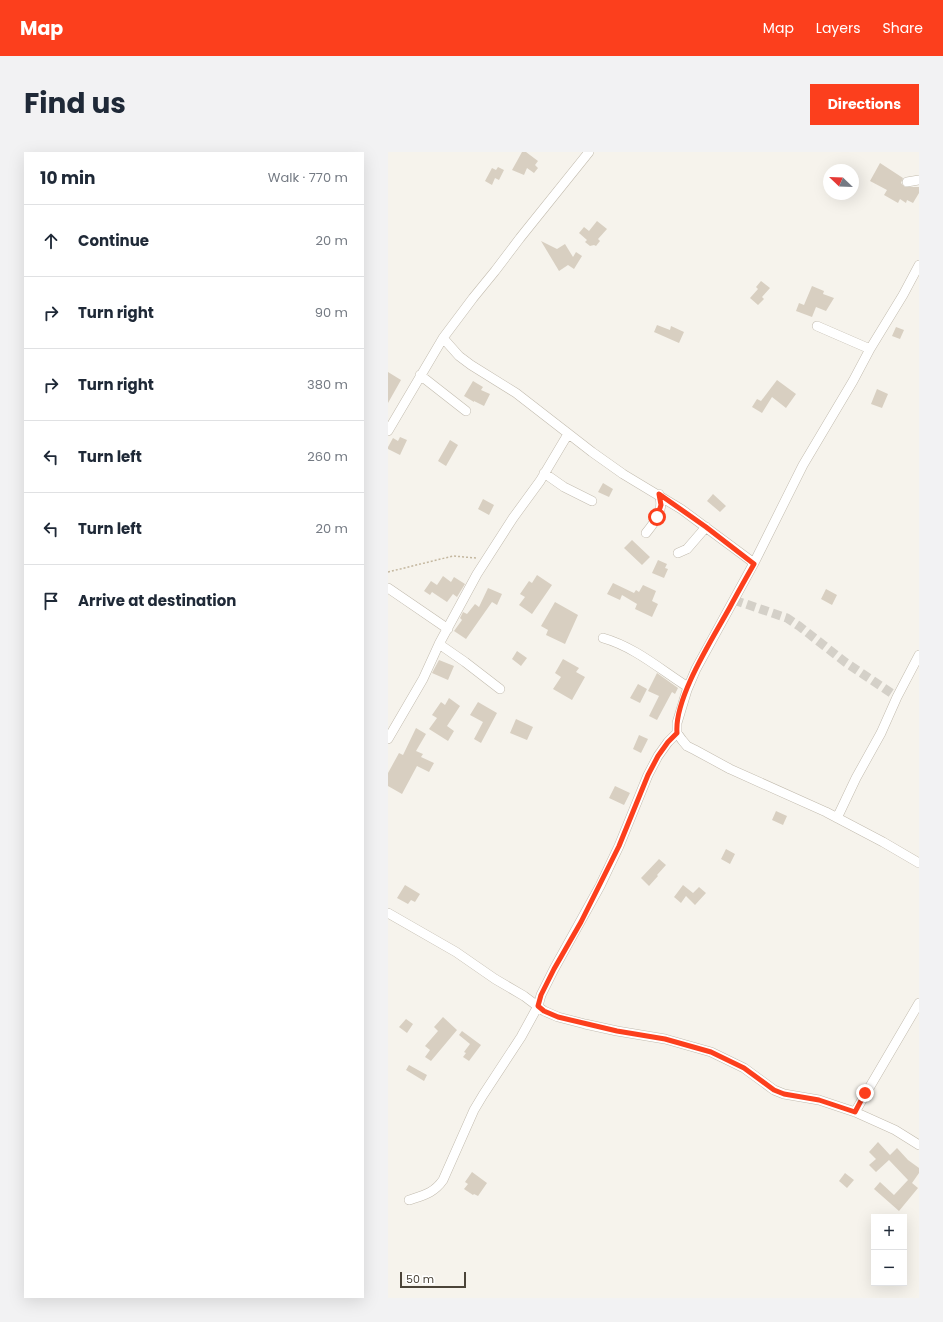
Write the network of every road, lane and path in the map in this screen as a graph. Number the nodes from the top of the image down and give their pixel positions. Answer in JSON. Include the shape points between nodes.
{"nodes":[{"id":1,"x":589,"y":152,"type":"edge"},
{"id":2,"x":919,"y":180,"type":"edge"},
{"id":3,"x":907,"y":182,"type":"dead end"},
{"id":4,"x":919,"y":265,"type":"edge"},
{"id":5,"x":817,"y":326,"type":"dead end"},
{"id":6,"x":443,"y":338,"type":"junction"},
{"id":7,"x":870,"y":349,"type":"junction"},
{"id":8,"x":420,"y":375,"type":"junction"},
{"id":9,"x":466,"y":411,"type":"dead end"},
{"id":10,"x":388,"y":430,"type":"edge"},
{"id":11,"x":568,"y":434,"type":"junction"},
{"id":12,"x":544,"y":473,"type":"junction"},
{"id":13,"x":659,"y":494,"type":"junction"},
{"id":14,"x":592,"y":501,"type":"dead end"},
{"id":15,"x":706,"y":527,"type":"junction"},
{"id":16,"x":646,"y":533,"type":"dead end"},
{"id":17,"x":678,"y":553,"type":"dead end"},
{"id":18,"x":486,"y":560,"type":"junction"},
{"id":19,"x":754,"y":564,"type":"junction"},
{"id":20,"x":388,"y":572,"type":"edge"},
{"id":21,"x":388,"y":588,"type":"edge"},
{"id":22,"x":448,"y":629,"type":"junction"},
{"id":23,"x":603,"y":638,"type":"dead end"},
{"id":24,"x":439,"y":644,"type":"junction"},
{"id":25,"x":919,"y":655,"type":"edge"},
{"id":26,"x":688,"y":687,"type":"junction"},
{"id":27,"x":500,"y":689,"type":"dead end"},
{"id":28,"x":677,"y":733,"type":"junction"},
{"id":29,"x":388,"y":739,"type":"edge"},
{"id":30,"x":837,"y":818,"type":"junction"},
{"id":31,"x":919,"y":863,"type":"edge"},
{"id":32,"x":388,"y":913,"type":"edge"},
{"id":33,"x":919,"y":1003,"type":"edge"},
{"id":34,"x":538,"y":1006,"type":"junction"},
{"id":35,"x":855,"y":1112,"type":"junction"},
{"id":36,"x":919,"y":1145,"type":"edge"},
{"id":37,"x":409,"y":1200,"type":"dead end"}],
"edges":[{"from":1,"to":6,"type":"street"},
{"from":2,"to":3,"type":"street"},
{"from":4,"to":7,"type":"street"},
{"from":5,"to":7,"type":"street"},
{"from":6,"to":8,"type":"street"},
{"from":6,"to":11,"type":"street","via":[[459,356],[516,393]]},
{"from":7,"to":19,"type":"street","via":[[803,465]]},
{"from":8,"to":9,"type":"street"},
{"from":8,"to":10,"type":"street"},
{"from":11,"to":12,"type":"street"},
{"from":11,"to":13,"type":"street","via":[[623,474]]},
{"from":12,"to":14,"type":"street","via":[[564,487]]},
{"from":12,"to":18,"type":"street"},
{"from":13,"to":15,"type":"street"},
{"from":13,"to":16,"type":"street","via":[[660,511]]},
{"from":15,"to":17,"type":"street","via":[[687,549]]},
{"from":15,"to":19,"type":"street"},
{"from":18,"to":20,"type":"path","via":[[453,556]]},
{"from":18,"to":22,"type":"street"},
{"from":19,"to":26,"type":"street"},
{"from":21,"to":22,"type":"street"},
{"from":22,"to":24,"type":"street"},
{"from":23,"to":26,"type":"street","via":[[625,646]]},
{"from":24,"to":27,"type":"street"},
{"from":24,"to":29,"type":"street","via":[[423,680]]},
{"from":25,"to":30,"type":"street"},
{"from":26,"to":28,"type":"street","via":[[676,723]]},
{"from":28,"to":30,"type":"street","via":[[687,746],[704,756]]},
{"from":28,"to":34,"type":"street","via":[[658,756],[648,775],[619,846],[554,969]]},
{"from":30,"to":31,"type":"street"},
{"from":32,"to":34,"type":"street","via":[[456,952]]},
{"from":33,"to":35,"type":"street"},
{"from":34,"to":35,"type":"street","via":[[558,1017],[665,1039],[711,1052],[744,1068],[774,1090],[819,1100]]},
{"from":34,"to":37,"type":"street","via":[[514,1049],[480,1100],[443,1180],[431,1192]]},
{"from":35,"to":36,"type":"street","via":[[895,1130]]}]}
